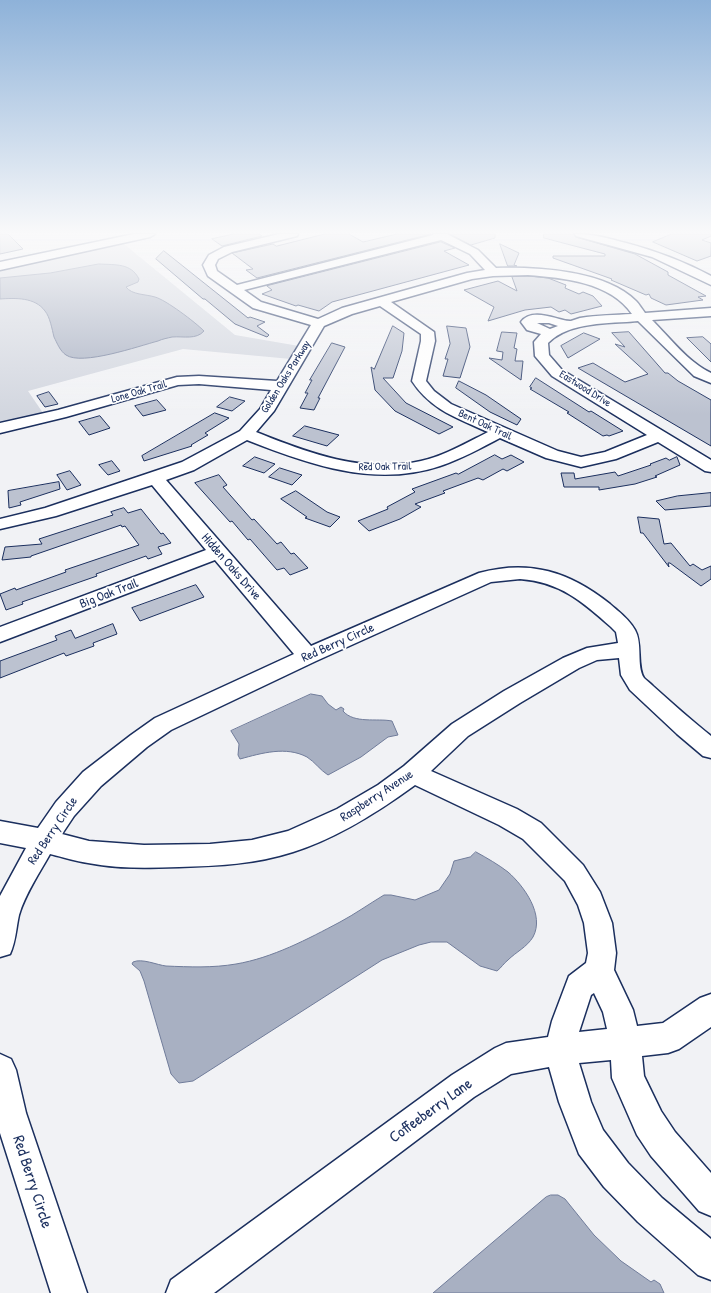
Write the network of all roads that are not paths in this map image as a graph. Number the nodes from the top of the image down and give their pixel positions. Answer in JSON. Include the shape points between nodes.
{"nodes":[{"id":1,"x":242,"y":294,"type":"edge"},
{"id":2,"x":405,"y":294,"type":"edge"},
{"id":3,"x":618,"y":294,"type":"edge"},
{"id":4,"x":381,"y":301,"type":"junction"},
{"id":5,"x":711,"y":312,"type":"edge"},
{"id":6,"x":642,"y":317,"type":"junction"},
{"id":7,"x":319,"y":323,"type":"junction"},
{"id":8,"x":570,"y":325,"type":"junction"},
{"id":9,"x":550,"y":333,"type":"junction"},
{"id":10,"x":711,"y":379,"type":"edge"},
{"id":11,"x":281,"y":386,"type":"junction"},
{"id":12,"x":0,"y":428,"type":"edge"},
{"id":13,"x":499,"y":432,"type":"junction"},
{"id":14,"x":246,"y":434,"type":"junction"},
{"id":15,"x":660,"y":435,"type":"junction"},
{"id":16,"x":711,"y":467,"type":"edge"},
{"id":17,"x":155,"y":478,"type":"junction"},
{"id":18,"x":0,"y":524,"type":"edge"},
{"id":19,"x":218,"y":552,"type":"junction"},
{"id":20,"x":0,"y":635,"type":"edge"},
{"id":21,"x":628,"y":649,"type":"junction"},
{"id":22,"x":308,"y":656,"type":"junction"},
{"id":23,"x":711,"y":749,"type":"edge"},
{"id":24,"x":413,"y":774,"type":"junction"},
{"id":25,"x":0,"y":832,"type":"edge"},
{"id":26,"x":43,"y":842,"type":"junction"},
{"id":27,"x":0,"y":944,"type":"edge"},
{"id":28,"x":599,"y":971,"type":"junction"},
{"id":29,"x":711,"y":1009,"type":"edge"},
{"id":30,"x":625,"y":1043,"type":"junction"},
{"id":31,"x":560,"y":1050,"type":"junction"},
{"id":32,"x":0,"y":1070,"type":"edge"},
{"id":33,"x":711,"y":1199,"type":"edge"},
{"id":34,"x":711,"y":1262,"type":"edge"},
{"id":35,"x":69,"y":1293,"type":"edge"},
{"id":36,"x":184,"y":1293,"type":"edge"}],
"edges":[{"from":1,"to":7,"type":"street","via":[[257,305]]},
{"from":2,"to":4,"type":"street"},
{"from":3,"to":6,"type":"street","via":[[631,303]]},
{"from":4,"to":7,"type":"street"},
{"from":4,"to":13,"type":"street","name":"Bent Oak Trail","via":[[427,332],[428,341],[419,381],[429,394],[446,407]]},
{"from":5,"to":6,"type":"street"},
{"from":6,"to":8,"type":"street"},
{"from":6,"to":10,"type":"street","via":[[683,359],[699,373]]},
{"from":7,"to":11,"type":"street","name":"Golden Oaks Parkway"},
{"from":8,"to":9,"type":"street"},
{"from":8,"to":9,"type":"street","via":[[535,318],[528,322],[532,327]]},
{"from":9,"to":15,"type":"street","name":"Eastwood Drive","via":[[541,342],[542,356],[557,373]]},
{"from":11,"to":12,"type":"street","name":"Lone Oak Trail","via":[[199,380],[177,382]]},
{"from":11,"to":14,"type":"street","name":"Golden Oaks Parkway","via":[[266,411]]},
{"from":13,"to":14,"type":"street","name":"Red Oak Trail","via":[[448,458],[422,466],[379,470],[342,466]]},
{"from":13,"to":15,"type":"street","name":"Bent Oak Trail","via":[[552,455],[581,462],[610,456]]},
{"from":14,"to":17,"type":"street","name":"Golden Oaks Parkway","via":[[188,466]]},
{"from":15,"to":16,"type":"street","name":"Eastwood Drive"},
{"from":17,"to":18,"type":"street","name":"Golden Oaks Parkway","via":[[50,512]]},
{"from":17,"to":19,"type":"street","name":"Hidden Oaks Drive"},
{"from":19,"to":20,"type":"street","name":"Big Oak Trail"},
{"from":19,"to":22,"type":"street","name":"Hidden Oaks Drive"},
{"from":21,"to":22,"type":"street","name":"Red Berry Circle","via":[[623,626],[577,589],[538,574],[506,572],[486,577]]},
{"from":21,"to":23,"type":"street","name":"Red Berry Circle","via":[[634,680],[656,704]]},
{"from":21,"to":24,"type":"street","name":"Raspberry Avenue","via":[[594,653],[512,696],[460,730]]},
{"from":22,"to":26,"type":"street","name":"Red Berry Circle","via":[[163,724],[92,779],[65,809]]},
{"from":24,"to":26,"type":"street","name":"Raspberry Avenue","via":[[346,818],[292,841],[252,851],[144,857],[89,852]]},
{"from":24,"to":28,"type":"street","via":[[508,817],[532,831],[574,873],[590,901],[598,924],[602,953]]},
{"from":25,"to":26,"type":"street","name":"Raspberry Avenue"},
{"from":26,"to":27,"type":"street","name":"Red Berry Circle","via":[[6,913]]},
{"from":28,"to":30,"type":"street","via":[[618,1010]]},
{"from":28,"to":31,"type":"street","via":[[579,986]]},
{"from":29,"to":30,"type":"street","name":"Coffeeberry Lane","via":[[668,1038]]},
{"from":30,"to":31,"type":"street","name":"Coffeeberry Lane"},
{"from":30,"to":33,"type":"street","via":[[628,1078],[649,1123],[663,1144]]},
{"from":31,"to":34,"type":"street","via":[[575,1102],[591,1142],[616,1175],[650,1210]]},
{"from":31,"to":36,"type":"street","name":"Coffeeberry Lane","via":[[506,1059],[463,1086]]},
{"from":32,"to":35,"type":"street","name":"Red Berry Circle","via":[[10,1113]]}]}
